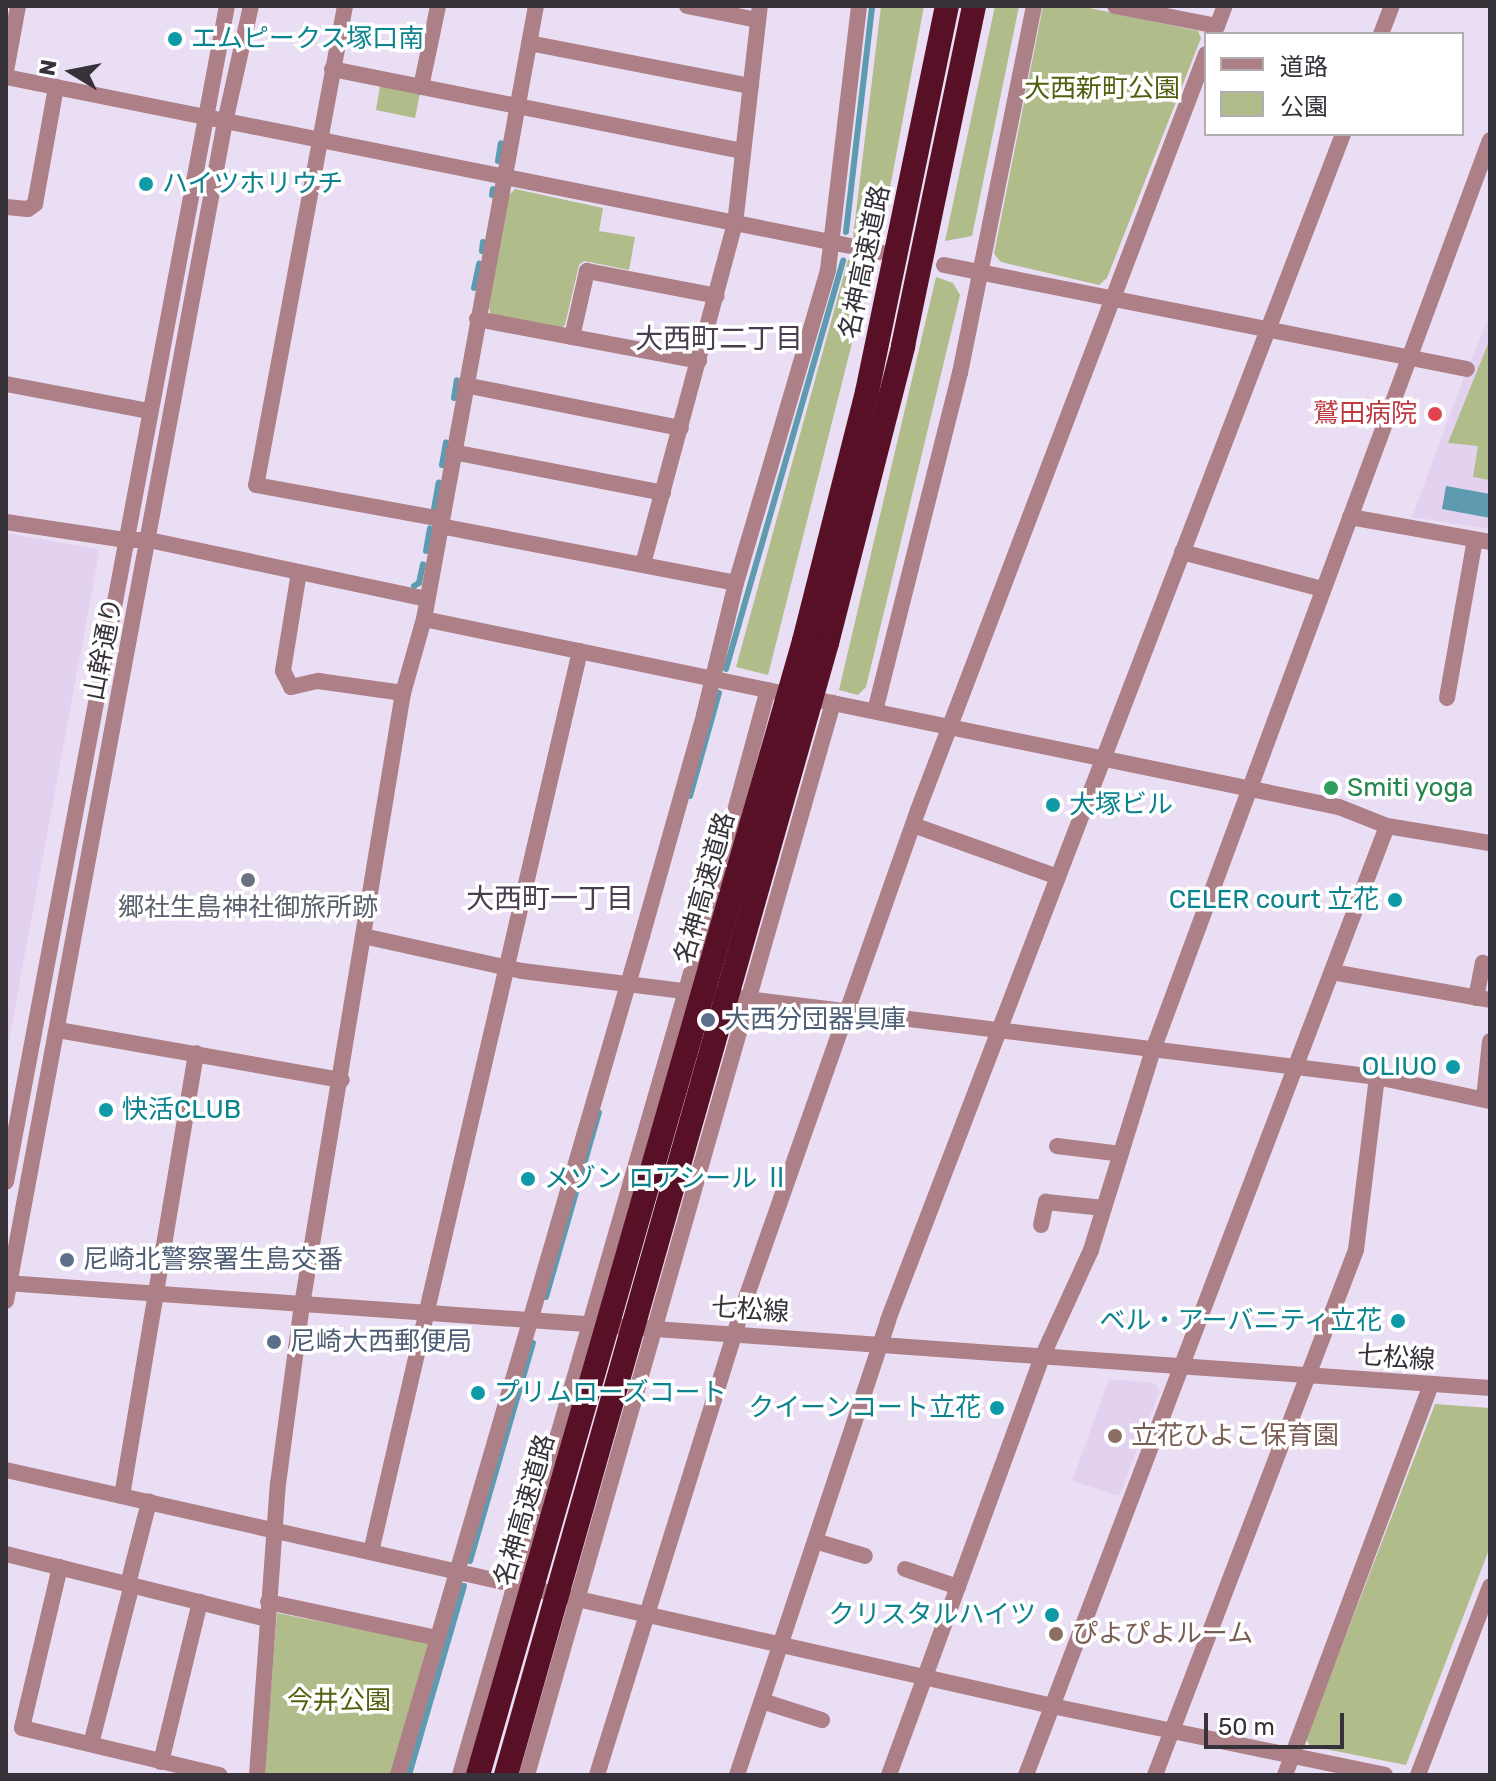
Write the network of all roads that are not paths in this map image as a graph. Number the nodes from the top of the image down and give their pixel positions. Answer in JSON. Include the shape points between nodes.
{"nodes":[{"id":1,"x":18,"y":6,"type":"edge"},
{"id":2,"x":227,"y":6,"type":"edge"},
{"id":3,"x":251,"y":6,"type":"edge"},
{"id":4,"x":345,"y":6,"type":"edge"},
{"id":5,"x":438,"y":6,"type":"edge"},
{"id":6,"x":536,"y":6,"type":"edge"},
{"id":7,"x":687,"y":6,"type":"edge"},
{"id":8,"x":859,"y":6,"type":"edge"},
{"id":9,"x":947,"y":6,"type":"edge"},
{"id":10,"x":974,"y":6,"type":"edge"},
{"id":11,"x":1034,"y":6,"type":"edge"},
{"id":12,"x":1115,"y":6,"type":"edge"},
{"id":13,"x":1225,"y":6,"type":"edge"},
{"id":14,"x":1392,"y":6,"type":"edge"},
{"id":15,"x":759,"y":13,"type":"edge"},
{"id":16,"x":1215,"y":30,"type":"edge"},
{"id":17,"x":1382,"y":32,"type":"edge"},
{"id":18,"x":529,"y":43,"type":"junction"},
{"id":19,"x":332,"y":69,"type":"junction"},
{"id":20,"x":6,"y":71,"type":"edge"},
{"id":21,"x":6,"y":77,"type":"edge"},
{"id":22,"x":1201,"y":82,"type":"edge"},
{"id":23,"x":751,"y":86,"type":"junction"},
{"id":24,"x":56,"y":87,"type":"junction"},
{"id":25,"x":421,"y":87,"type":"junction"},
{"id":26,"x":518,"y":106,"type":"junction"},
{"id":27,"x":203,"y":117,"type":"junction"},
{"id":28,"x":225,"y":122,"type":"junction"},
{"id":29,"x":1342,"y":136,"type":"edge"},
{"id":30,"x":1490,"y":140,"type":"edge"},
{"id":31,"x":319,"y":141,"type":"junction"},
{"id":32,"x":743,"y":151,"type":"junction"},
{"id":33,"x":1485,"y":166,"type":"edge"},
{"id":34,"x":504,"y":177,"type":"junction"},
{"id":35,"x":6,"y":207,"type":"edge"},
{"id":36,"x":735,"y":224,"type":"junction"},
{"id":37,"x":831,"y":243,"type":"junction"},
{"id":38,"x":880,"y":252,"type":"dead end"},
{"id":39,"x":944,"y":265,"type":"dead end"},
{"id":40,"x":979,"y":272,"type":"junction"},
{"id":41,"x":717,"y":296,"type":"junction"},
{"id":42,"x":1111,"y":299,"type":"junction"},
{"id":43,"x":477,"y":319,"type":"junction"},
{"id":44,"x":1267,"y":330,"type":"junction"},
{"id":45,"x":572,"y":337,"type":"junction"},
{"id":46,"x":1408,"y":357,"type":"junction"},
{"id":47,"x":699,"y":361,"type":"junction"},
{"id":48,"x":1467,"y":369,"type":"dead end"},
{"id":49,"x":6,"y":384,"type":"edge"},
{"id":50,"x":465,"y":385,"type":"junction"},
{"id":51,"x":149,"y":411,"type":"junction"},
{"id":52,"x":681,"y":428,"type":"junction"},
{"id":53,"x":453,"y":452,"type":"junction"},
{"id":54,"x":663,"y":493,"type":"junction"},
{"id":55,"x":1350,"y":517,"type":"junction"},
{"id":56,"x":6,"y":522,"type":"edge"},
{"id":57,"x":441,"y":522,"type":"junction"},
{"id":58,"x":125,"y":540,"type":"junction"},
{"id":59,"x":149,"y":540,"type":"junction"},
{"id":60,"x":1483,"y":541,"type":"edge"},
{"id":61,"x":1182,"y":552,"type":"junction"},
{"id":62,"x":643,"y":564,"type":"junction"},
{"id":63,"x":299,"y":572,"type":"junction"},
{"id":64,"x":736,"y":583,"type":"junction"},
{"id":65,"x":1322,"y":589,"type":"junction"},
{"id":66,"x":427,"y":599,"type":"junction"},
{"id":67,"x":424,"y":619,"type":"junction"},
{"id":68,"x":816,"y":642,"type":"junction"},
{"id":69,"x":580,"y":651,"type":"junction"},
{"id":70,"x":712,"y":679,"type":"junction"},
{"id":71,"x":768,"y":690,"type":"junction"},
{"id":72,"x":403,"y":693,"type":"junction"},
{"id":73,"x":1447,"y":698,"type":"dead end"},
{"id":74,"x":833,"y":703,"type":"junction"},
{"id":75,"x":875,"y":711,"type":"junction"},
{"id":76,"x":949,"y":727,"type":"junction"},
{"id":77,"x":1103,"y":758,"type":"junction"},
{"id":78,"x":1248,"y":788,"type":"junction"},
{"id":79,"x":913,"y":825,"type":"junction"},
{"id":80,"x":1387,"y":826,"type":"junction"},
{"id":81,"x":1490,"y":843,"type":"edge"},
{"id":82,"x":1058,"y":877,"type":"junction"},
{"id":83,"x":363,"y":936,"type":"junction"},
{"id":84,"x":1483,"y":963,"type":"dead end"},
{"id":85,"x":509,"y":967,"type":"junction"},
{"id":86,"x":1332,"y":972,"type":"junction"},
{"id":87,"x":628,"y":983,"type":"junction"},
{"id":88,"x":686,"y":991,"type":"junction"},
{"id":89,"x":749,"y":999,"type":"junction"},
{"id":90,"x":1483,"y":999,"type":"edge"},
{"id":91,"x":848,"y":1011,"type":"junction"},
{"id":92,"x":58,"y":1030,"type":"junction"},
{"id":93,"x":999,"y":1030,"type":"junction"},
{"id":94,"x":1490,"y":1041,"type":"edge"},
{"id":95,"x":1153,"y":1050,"type":"junction"},
{"id":96,"x":196,"y":1053,"type":"junction"},
{"id":97,"x":1296,"y":1067,"type":"junction"},
{"id":98,"x":1377,"y":1077,"type":"junction"},
{"id":99,"x":342,"y":1080,"type":"junction"},
{"id":100,"x":1487,"y":1100,"type":"edge"},
{"id":101,"x":11,"y":1131,"type":"edge"},
{"id":102,"x":1057,"y":1146,"type":"dead end"},
{"id":103,"x":1121,"y":1154,"type":"junction"},
{"id":104,"x":6,"y":1182,"type":"edge"},
{"id":105,"x":1104,"y":1208,"type":"junction"},
{"id":106,"x":1041,"y":1225,"type":"dead end"},
{"id":107,"x":8,"y":1283,"type":"edge"},
{"id":108,"x":156,"y":1293,"type":"junction"},
{"id":109,"x":6,"y":1301,"type":"edge"},
{"id":110,"x":302,"y":1305,"type":"junction"},
{"id":111,"x":426,"y":1315,"type":"junction"},
{"id":112,"x":529,"y":1321,"type":"junction"},
{"id":113,"x":588,"y":1326,"type":"junction"},
{"id":114,"x":656,"y":1328,"type":"junction"},
{"id":115,"x":735,"y":1333,"type":"junction"},
{"id":116,"x":880,"y":1342,"type":"junction"},
{"id":117,"x":1043,"y":1355,"type":"junction"},
{"id":118,"x":1180,"y":1367,"type":"junction"},
{"id":119,"x":1307,"y":1376,"type":"junction"},
{"id":120,"x":1431,"y":1384,"type":"junction"},
{"id":121,"x":1490,"y":1388,"type":"edge"},
{"id":122,"x":6,"y":1470,"type":"edge"},
{"id":123,"x":122,"y":1496,"type":"junction"},
{"id":124,"x":149,"y":1502,"type":"junction"},
{"id":125,"x":274,"y":1531,"type":"junction"},
{"id":126,"x":815,"y":1541,"type":"junction"},
{"id":127,"x":371,"y":1552,"type":"junction"},
{"id":128,"x":6,"y":1554,"type":"edge"},
{"id":129,"x":865,"y":1556,"type":"dead end"},
{"id":130,"x":60,"y":1567,"type":"junction"},
{"id":131,"x":905,"y":1569,"type":"dead end"},
{"id":132,"x":458,"y":1572,"type":"junction"},
{"id":133,"x":130,"y":1584,"type":"junction"},
{"id":134,"x":515,"y":1585,"type":"junction"},
{"id":135,"x":1490,"y":1586,"type":"edge"},
{"id":136,"x":958,"y":1587,"type":"junction"},
{"id":137,"x":578,"y":1600,"type":"junction"},
{"id":138,"x":200,"y":1602,"type":"junction"},
{"id":139,"x":268,"y":1611,"type":"junction"},
{"id":140,"x":647,"y":1614,"type":"junction"},
{"id":141,"x":437,"y":1638,"type":"junction"},
{"id":142,"x":781,"y":1644,"type":"junction"},
{"id":143,"x":925,"y":1676,"type":"junction"},
{"id":144,"x":762,"y":1701,"type":"junction"},
{"id":145,"x":1052,"y":1706,"type":"junction"},
{"id":146,"x":822,"y":1720,"type":"dead end"},
{"id":147,"x":1172,"y":1731,"type":"junction"},
{"id":148,"x":91,"y":1744,"type":"junction"},
{"id":149,"x":1292,"y":1756,"type":"junction"},
{"id":150,"x":161,"y":1762,"type":"junction"},
{"id":151,"x":219,"y":1775,"type":"edge"},
{"id":152,"x":257,"y":1775,"type":"edge"},
{"id":153,"x":398,"y":1775,"type":"edge"},
{"id":154,"x":460,"y":1775,"type":"edge"},
{"id":155,"x":478,"y":1775,"type":"edge"},
{"id":156,"x":506,"y":1775,"type":"edge"},
{"id":157,"x":527,"y":1775,"type":"edge"},
{"id":158,"x":597,"y":1775,"type":"edge"},
{"id":159,"x":737,"y":1775,"type":"edge"},
{"id":160,"x":889,"y":1775,"type":"edge"},
{"id":161,"x":1026,"y":1775,"type":"edge"},
{"id":162,"x":1155,"y":1775,"type":"edge"},
{"id":163,"x":1285,"y":1775,"type":"edge"},
{"id":164,"x":1385,"y":1775,"type":"edge"},
{"id":165,"x":1418,"y":1775,"type":"edge"}],
"edges":[{"from":1,"to":20,"type":"street"},
{"from":2,"to":27,"type":"street","name":"山幹通り"},
{"from":3,"to":28,"type":"street","name":"山幹通り"},
{"from":4,"to":19,"type":"street"},
{"from":5,"to":25,"type":"street"},
{"from":6,"to":18,"type":"street"},
{"from":7,"to":15,"type":"street"},
{"from":8,"to":37,"type":"street"},
{"from":9,"to":68,"type":"highway","name":"名神高速道路"},
{"from":10,"to":68,"type":"highway","name":"名神高速道路","via":[[903,346]]},
{"from":11,"to":40,"type":"street"},
{"from":12,"to":16,"type":"street"},
{"from":13,"to":16,"type":"street"},
{"from":14,"to":17,"type":"street"},
{"from":15,"to":23,"type":"street"},
{"from":18,"to":23,"type":"street"},
{"from":18,"to":26,"type":"street"},
{"from":19,"to":25,"type":"street"},
{"from":19,"to":31,"type":"street"},
{"from":21,"to":24,"type":"street"},
{"from":22,"to":42,"type":"street"},
{"from":23,"to":32,"type":"street"},
{"from":24,"to":27,"type":"street"},
{"from":24,"to":35,"type":"street","via":[[35,204],[28,209]]},
{"from":25,"to":26,"type":"street"},
{"from":26,"to":32,"type":"street"},
{"from":26,"to":34,"type":"street"},
{"from":27,"to":28,"type":"street"},
{"from":27,"to":51,"type":"street","name":"山幹通り"},
{"from":28,"to":31,"type":"street"},
{"from":28,"to":59,"type":"street","name":"山幹通り"},
{"from":29,"to":44,"type":"street"},
{"from":30,"to":33,"type":"street"},
{"from":31,"to":34,"type":"street"},
{"from":31,"to":57,"type":"street","via":[[256,485]]},
{"from":32,"to":36,"type":"street"},
{"from":33,"to":46,"type":"street"},
{"from":34,"to":36,"type":"street"},
{"from":34,"to":43,"type":"street"},
{"from":36,"to":37,"type":"street"},
{"from":36,"to":41,"type":"street"},
{"from":37,"to":38,"type":"street"},
{"from":37,"to":64,"type":"street","via":[[828,270]]},
{"from":39,"to":40,"type":"street"},
{"from":40,"to":42,"type":"street"},
{"from":40,"to":75,"type":"street","via":[[960,373]]},
{"from":41,"to":45,"type":"street","via":[[587,271]]},
{"from":41,"to":47,"type":"street"},
{"from":42,"to":44,"type":"street"},
{"from":42,"to":76,"type":"street"},
{"from":43,"to":45,"type":"street"},
{"from":43,"to":50,"type":"street"},
{"from":44,"to":46,"type":"street"},
{"from":44,"to":61,"type":"street"},
{"from":45,"to":47,"type":"street"},
{"from":46,"to":48,"type":"street"},
{"from":46,"to":55,"type":"street"},
{"from":47,"to":52,"type":"street"},
{"from":49,"to":51,"type":"street"},
{"from":50,"to":52,"type":"street"},
{"from":50,"to":53,"type":"street"},
{"from":51,"to":58,"type":"street","name":"山幹通り"},
{"from":52,"to":54,"type":"street"},
{"from":53,"to":54,"type":"street"},
{"from":53,"to":57,"type":"street"},
{"from":54,"to":62,"type":"street"},
{"from":55,"to":60,"type":"street"},
{"from":55,"to":65,"type":"street"},
{"from":56,"to":58,"type":"street"},
{"from":57,"to":62,"type":"street"},
{"from":57,"to":66,"type":"street"},
{"from":58,"to":59,"type":"street"},
{"from":58,"to":101,"type":"street","name":"山幹通り"},
{"from":59,"to":63,"type":"street"},
{"from":59,"to":92,"type":"street","name":"山幹通り"},
{"from":60,"to":73,"type":"street"},
{"from":61,"to":65,"type":"street"},
{"from":61,"to":77,"type":"street"},
{"from":62,"to":64,"type":"street"},
{"from":63,"to":66,"type":"street"},
{"from":63,"to":72,"type":"street","via":[[283,671],[291,687],[318,681]]},
{"from":64,"to":70,"type":"street"},
{"from":65,"to":78,"type":"street"},
{"from":66,"to":67,"type":"street"},
{"from":67,"to":69,"type":"street"},
{"from":67,"to":72,"type":"street"},
{"from":68,"to":155,"type":"highway","name":"名神高速道路","bridge":true},
{"from":68,"to":156,"type":"highway","name":"名神高速道路","bridge":true},
{"from":69,"to":70,"type":"street"},
{"from":69,"to":85,"type":"street"},
{"from":70,"to":71,"type":"street"},
{"from":70,"to":87,"type":"street"},
{"from":71,"to":74,"type":"street"},
{"from":71,"to":88,"type":"street"},
{"from":72,"to":83,"type":"street"},
{"from":74,"to":75,"type":"street"},
{"from":74,"to":89,"type":"street"},
{"from":75,"to":76,"type":"street"},
{"from":76,"to":77,"type":"street"},
{"from":76,"to":79,"type":"street"},
{"from":77,"to":78,"type":"street"},
{"from":77,"to":82,"type":"street"},
{"from":78,"to":80,"type":"street","via":[[1339,807]]},
{"from":78,"to":95,"type":"street"},
{"from":79,"to":82,"type":"street"},
{"from":79,"to":91,"type":"street"},
{"from":80,"to":81,"type":"street"},
{"from":80,"to":86,"type":"street"},
{"from":82,"to":93,"type":"street"},
{"from":83,"to":85,"type":"street"},
{"from":83,"to":99,"type":"street"},
{"from":84,"to":90,"type":"street"},
{"from":85,"to":87,"type":"street"},
{"from":85,"to":111,"type":"street"},
{"from":86,"to":90,"type":"street"},
{"from":86,"to":97,"type":"street"},
{"from":87,"to":88,"type":"street"},
{"from":87,"to":112,"type":"street"},
{"from":88,"to":89,"type":"street"},
{"from":88,"to":113,"type":"street"},
{"from":89,"to":91,"type":"street"},
{"from":89,"to":114,"type":"street"},
{"from":91,"to":93,"type":"street"},
{"from":91,"to":115,"type":"street"},
{"from":92,"to":96,"type":"street"},
{"from":92,"to":107,"type":"street","name":"山幹通り"},
{"from":93,"to":95,"type":"street"},
{"from":93,"to":116,"type":"street"},
{"from":94,"to":100,"type":"street"},
{"from":95,"to":97,"type":"street"},
{"from":95,"to":103,"type":"street"},
{"from":96,"to":99,"type":"street"},
{"from":96,"to":108,"type":"street"},
{"from":97,"to":98,"type":"street"},
{"from":97,"to":118,"type":"street"},
{"from":98,"to":100,"type":"street"},
{"from":98,"to":119,"type":"street","via":[[1361,1236]]},
{"from":99,"to":110,"type":"street"},
{"from":101,"to":104,"type":"street","name":"山幹通り"},
{"from":102,"to":103,"type":"street"},
{"from":103,"to":105,"type":"street"},
{"from":105,"to":106,"type":"street","via":[[1046,1202]]},
{"from":105,"to":117,"type":"street"},
{"from":107,"to":108,"type":"street","name":"七松線"},
{"from":107,"to":109,"type":"street","name":"山幹通り"},
{"from":108,"to":110,"type":"street","name":"七松線"},
{"from":108,"to":123,"type":"street"},
{"from":110,"to":111,"type":"street","name":"七松線"},
{"from":110,"to":125,"type":"street"},
{"from":111,"to":112,"type":"street","name":"七松線"},
{"from":111,"to":127,"type":"street"},
{"from":112,"to":113,"type":"street","name":"七松線"},
{"from":112,"to":132,"type":"street"},
{"from":113,"to":114,"type":"street","name":"七松線"},
{"from":113,"to":134,"type":"street"},
{"from":114,"to":115,"type":"street","name":"七松線"},
{"from":114,"to":137,"type":"street"},
{"from":115,"to":116,"type":"street","name":"七松線"},
{"from":115,"to":140,"type":"street"},
{"from":116,"to":117,"type":"street","name":"七松線"},
{"from":116,"to":126,"type":"street"},
{"from":117,"to":118,"type":"street","name":"七松線"},
{"from":117,"to":136,"type":"street"},
{"from":118,"to":119,"type":"street","name":"七松線"},
{"from":118,"to":145,"type":"street"},
{"from":119,"to":120,"type":"street","name":"七松線"},
{"from":119,"to":147,"type":"street"},
{"from":120,"to":121,"type":"street","name":"七松線"},
{"from":120,"to":149,"type":"street"},
{"from":122,"to":123,"type":"street"},
{"from":123,"to":124,"type":"street"},
{"from":124,"to":125,"type":"street"},
{"from":124,"to":133,"type":"street"},
{"from":125,"to":127,"type":"street"},
{"from":125,"to":139,"type":"street"},
{"from":126,"to":129,"type":"street"},
{"from":126,"to":142,"type":"street"},
{"from":127,"to":132,"type":"street"},
{"from":128,"to":130,"type":"street"},
{"from":130,"to":133,"type":"street"},
{"from":130,"to":148,"type":"street","via":[[22,1728]]},
{"from":131,"to":136,"type":"street"},
{"from":132,"to":134,"type":"street"},
{"from":132,"to":141,"type":"street"},
{"from":133,"to":138,"type":"street"},
{"from":133,"to":148,"type":"street"},
{"from":134,"to":137,"type":"street"},
{"from":134,"to":154,"type":"street"},
{"from":135,"to":165,"type":"street"},
{"from":136,"to":143,"type":"street"},
{"from":137,"to":140,"type":"street"},
{"from":137,"to":157,"type":"street"},
{"from":138,"to":139,"type":"street"},
{"from":138,"to":150,"type":"street"},
{"from":139,"to":141,"type":"street"},
{"from":139,"to":152,"type":"street"},
{"from":140,"to":142,"type":"street"},
{"from":140,"to":158,"type":"street"},
{"from":141,"to":153,"type":"street"},
{"from":142,"to":143,"type":"street"},
{"from":142,"to":144,"type":"street"},
{"from":143,"to":145,"type":"street"},
{"from":143,"to":160,"type":"street"},
{"from":144,"to":146,"type":"street"},
{"from":144,"to":159,"type":"street"},
{"from":145,"to":147,"type":"street"},
{"from":145,"to":161,"type":"street"},
{"from":147,"to":149,"type":"street"},
{"from":147,"to":162,"type":"street"},
{"from":148,"to":150,"type":"street"},
{"from":149,"to":163,"type":"street"},
{"from":149,"to":164,"type":"street"},
{"from":150,"to":151,"type":"street"}]}
